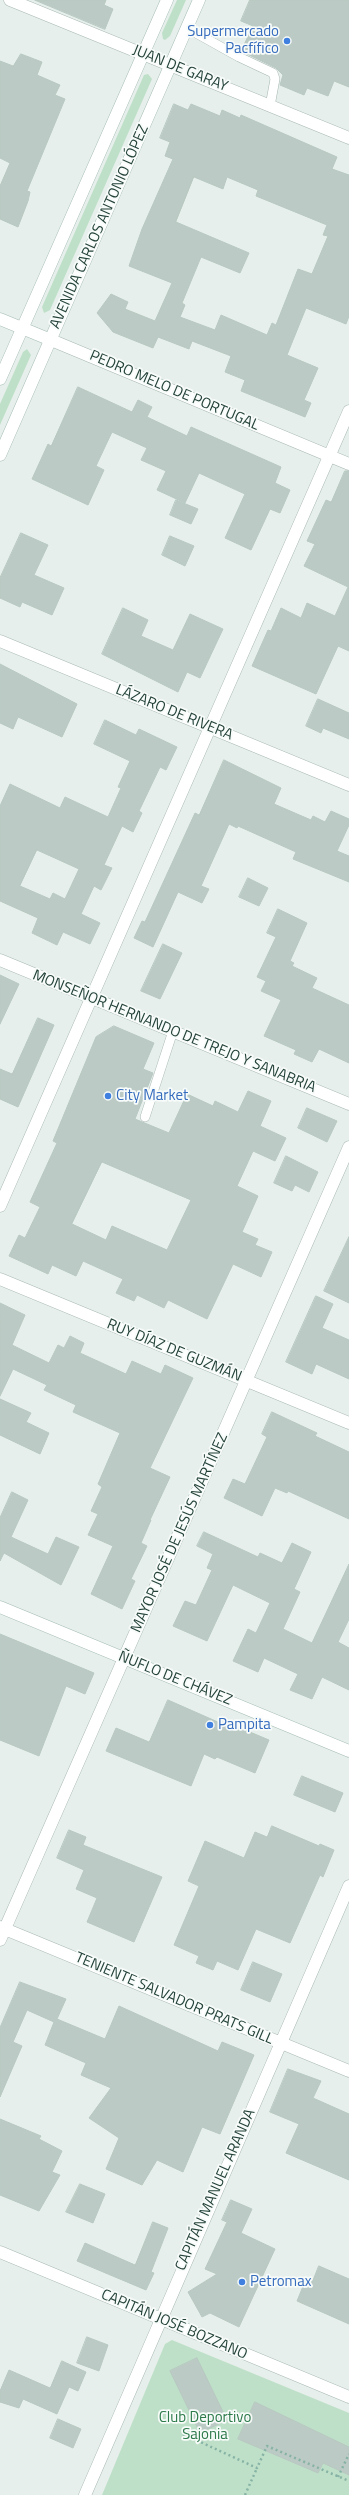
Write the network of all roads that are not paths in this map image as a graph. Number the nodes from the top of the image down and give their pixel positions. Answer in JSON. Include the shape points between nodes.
{"nodes":[{"id":1,"x":10,"y":0,"type":"edge"},
{"id":2,"x":166,"y":0,"type":"edge"},
{"id":3,"x":199,"y":0,"type":"edge"},
{"id":4,"x":187,"y":28,"type":"junction"},
{"id":5,"x":143,"y":54,"type":"junction"},
{"id":6,"x":171,"y":65,"type":"junction"},
{"id":7,"x":270,"y":106,"type":"junction"},
{"id":8,"x":349,"y":138,"type":"edge"},
{"id":9,"x":0,"y":319,"type":"edge"},
{"id":10,"x":22,"y":328,"type":"junction"},
{"id":11,"x":51,"y":340,"type":"junction"},
{"id":12,"x":0,"y":379,"type":"edge"},
{"id":13,"x":349,"y":411,"type":"edge"},
{"id":14,"x":0,"y":455,"type":"edge"},
{"id":15,"x":330,"y":456,"type":"junction"},
{"id":16,"x":349,"y":464,"type":"edge"},
{"id":17,"x":0,"y":641,"type":"edge"},
{"id":18,"x":210,"y":728,"type":"junction"},
{"id":19,"x":349,"y":784,"type":"edge"},
{"id":20,"x":0,"y":960,"type":"edge"},
{"id":21,"x":92,"y":998,"type":"junction"},
{"id":22,"x":173,"y":1031,"type":"junction"},
{"id":23,"x":349,"y":1104,"type":"edge"},
{"id":24,"x":145,"y":1117,"type":"dead end"},
{"id":25,"x":349,"y":1147,"type":"edge"},
{"id":26,"x":0,"y":1206,"type":"edge"},
{"id":27,"x":0,"y":1279,"type":"edge"},
{"id":28,"x":247,"y":1381,"type":"junction"},
{"id":29,"x":349,"y":1423,"type":"edge"},
{"id":30,"x":0,"y":1607,"type":"edge"},
{"id":31,"x":125,"y":1659,"type":"junction"},
{"id":32,"x":349,"y":1751,"type":"edge"},
{"id":33,"x":349,"y":1886,"type":"edge"},
{"id":34,"x":2,"y":1928,"type":"edge"},
{"id":35,"x":0,"y":1940,"type":"edge"},
{"id":36,"x":280,"y":2043,"type":"junction"},
{"id":37,"x":349,"y":2071,"type":"edge"},
{"id":38,"x":0,"y":2252,"type":"edge"},
{"id":39,"x":160,"y":2320,"type":"junction"},
{"id":40,"x":349,"y":2397,"type":"edge"},
{"id":41,"x":85,"y":2495,"type":"edge"}],
"edges":[{"from":1,"to":5,"type":"street","name":"JUAN DE GARAY"},
{"from":2,"to":5,"type":"street","name":"AVENIDA CARLOS ANTONIO LÓPEZ"},
{"from":3,"to":4,"type":"street","name":"AVENIDA CARLOS ANTONIO LÓPEZ"},
{"from":4,"to":6,"type":"street","name":"AVENIDA CARLOS ANTONIO LÓPEZ"},
{"from":4,"to":7,"type":"lane","via":[[273,73],[275,79]]},
{"from":5,"to":6,"type":"street","name":"JUAN DE GARAY"},
{"from":5,"to":10,"type":"street","name":"AVENIDA CARLOS ANTONIO LÓPEZ"},
{"from":6,"to":7,"type":"street","name":"JUAN DE GARAY"},
{"from":6,"to":11,"type":"street","name":"AVENIDA CARLOS ANTONIO LÓPEZ"},
{"from":7,"to":8,"type":"street","name":"JUAN DE GARAY"},
{"from":9,"to":10,"type":"street","name":"PEDRO MELO DE PORTUGAL"},
{"from":10,"to":11,"type":"street","name":"PEDRO MELO DE PORTUGAL"},
{"from":10,"to":12,"type":"street","name":"AVENIDA CARLOS ANTONIO LÓPEZ"},
{"from":11,"to":14,"type":"street","name":"AVENIDA CARLOS ANTONIO LÓPEZ"},
{"from":11,"to":15,"type":"street","name":"PEDRO MELO DE PORTUGAL"},
{"from":13,"to":15,"type":"street"},
{"from":15,"to":16,"type":"street","name":"PEDRO MELO DE PORTUGAL"},
{"from":15,"to":18,"type":"street"},
{"from":17,"to":18,"type":"street","name":"LÁZARO DE RIVERA"},
{"from":18,"to":19,"type":"street","name":"LÁZARO DE RIVERA"},
{"from":18,"to":21,"type":"street"},
{"from":20,"to":21,"type":"street","name":"MONSEÑOR HERNANDO DE TREJO Y SANABRIA"},
{"from":21,"to":22,"type":"street","name":"MONSEÑOR HERNANDO DE TREJO Y SANABRIA"},
{"from":21,"to":26,"type":"street"},
{"from":22,"to":23,"type":"street","name":"MONSEÑOR HERNANDO DE TREJO Y SANABRIA"},
{"from":22,"to":24,"type":"lane"},
{"from":25,"to":28,"type":"street","name":"MAYOR JOSÉ DE JESÚS MARTÍNEZ"},
{"from":27,"to":28,"type":"street","name":"RUY DÍAZ DE GUZMÁN"},
{"from":28,"to":29,"type":"street","name":"RUY DÍAZ DE GUZMÁN"},
{"from":28,"to":31,"type":"street","name":"MAYOR JOSÉ DE JESÚS MARTÍNEZ"},
{"from":30,"to":31,"type":"street","name":"ÑUFLO DE CHÁVEZ"},
{"from":31,"to":32,"type":"street","name":"ÑUFLO DE CHÁVEZ"},
{"from":31,"to":34,"type":"street","name":"MAYOR JOSÉ DE JESÚS MARTÍNEZ"},
{"from":33,"to":36,"type":"street","name":"CAPITÁN MANUEL ARANDA"},
{"from":34,"to":35,"type":"street","name":"MAYOR JOSÉ DE JESÚS MARTÍNEZ"},
{"from":34,"to":36,"type":"street","name":"TENIENTE SALVADOR PRATS GILL"},
{"from":36,"to":37,"type":"street","name":"TENIENTE SALVADOR PRATS GILL"},
{"from":36,"to":39,"type":"street","name":"CAPITÁN MANUEL ARANDA"},
{"from":38,"to":39,"type":"street","name":"CAPITÁN JOSÉ BOZZANO"},
{"from":39,"to":40,"type":"street","name":"CAPITÁN JOSÉ BOZZANO"},
{"from":39,"to":41,"type":"street","name":"CAPITÁN MANUEL ARANDA"}]}
